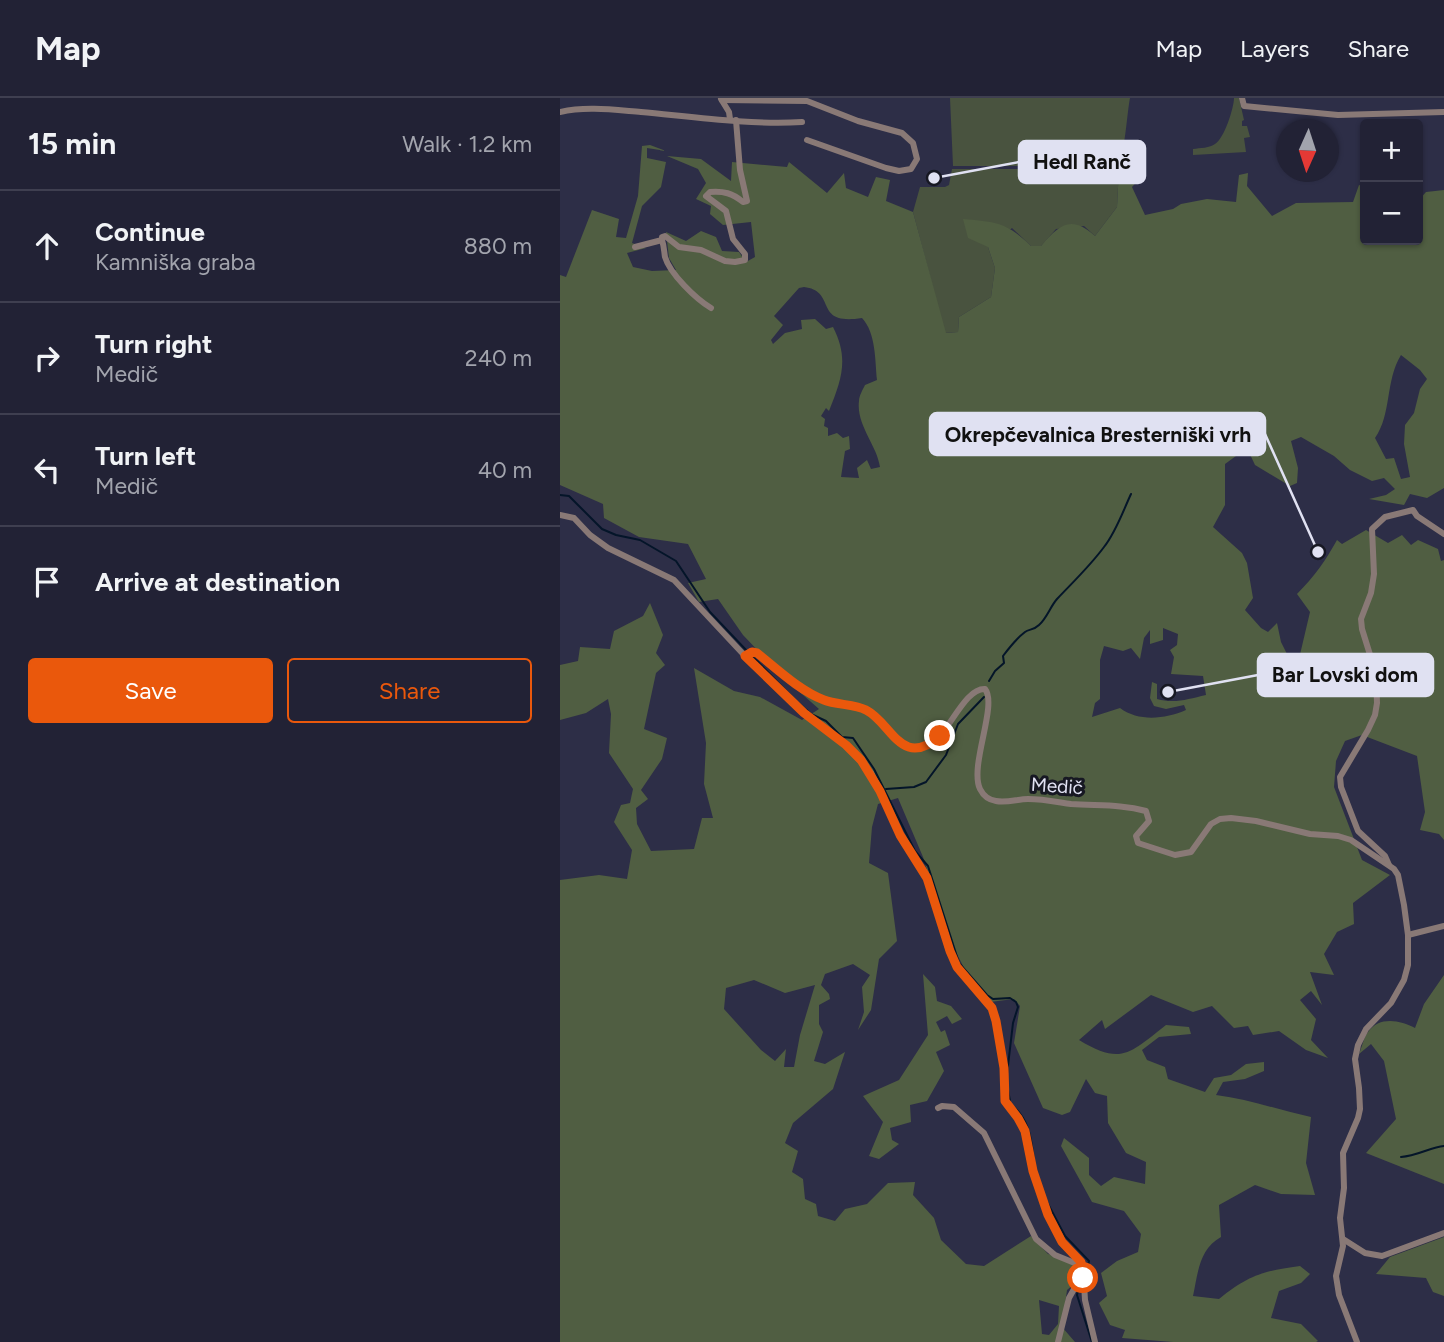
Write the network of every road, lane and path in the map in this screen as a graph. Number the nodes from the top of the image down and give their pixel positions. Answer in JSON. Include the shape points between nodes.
{"nodes":[{"id":1,"x":721,"y":99,"type":"edge"},
{"id":2,"x":1243,"y":102,"type":"edge"},
{"id":3,"x":560,"y":112,"type":"edge"},
{"id":4,"x":1402,"y":113,"type":"junction"},
{"id":5,"x":1444,"y":113,"type":"edge"},
{"id":6,"x":1402,"y":119,"type":"edge"},
{"id":7,"x":733,"y":120,"type":"junction"},
{"id":8,"x":802,"y":122,"type":"dead end"},
{"id":9,"x":807,"y":140,"type":"dead end"},
{"id":10,"x":662,"y":240,"type":"junction"},
{"id":11,"x":635,"y":247,"type":"dead end"},
{"id":12,"x":711,"y":308,"type":"dead end"},
{"id":13,"x":560,"y":515,"type":"edge"},
{"id":14,"x":1444,"y":534,"type":"edge"},
{"id":15,"x":748,"y":654,"type":"junction"},
{"id":16,"x":1389,"y":865,"type":"junction"},
{"id":17,"x":1444,"y":926,"type":"edge"},
{"id":18,"x":1408,"y":934,"type":"junction"},
{"id":19,"x":938,"y":1108,"type":"dead end"},
{"id":20,"x":1444,"y":1233,"type":"edge"},
{"id":21,"x":1343,"y":1238,"type":"junction"},
{"id":22,"x":1084,"y":1275,"type":"junction"},
{"id":23,"x":1058,"y":1342,"type":"edge"},
{"id":24,"x":1096,"y":1342,"type":"edge"},
{"id":25,"x":1357,"y":1342,"type":"edge"}],
"edges":[{"from":1,"to":7,"type":"street"},
{"from":1,"to":9,"type":"street","via":[[807,102],[902,133],[913,143],[917,159],[912,169],[893,170]]},
{"from":2,"to":4,"type":"street","via":[[1326,114]]},
{"from":3,"to":7,"type":"street","via":[[610,110]]},
{"from":4,"to":5,"type":"street"},
{"from":4,"to":6,"type":"street"},
{"from":7,"to":8,"type":"street"},
{"from":7,"to":10,"type":"street","via":[[747,201],[722,191],[706,196],[726,211],[733,239],[745,260],[725,261],[701,250],[679,247],[668,237]]},
{"from":10,"to":11,"type":"street"},
{"from":10,"to":12,"type":"street","via":[[670,266],[695,297]]},
{"from":13,"to":15,"type":"street","via":[[574,518],[608,548],[674,580]]},
{"from":14,"to":16,"type":"street","via":[[1413,510],[1385,517],[1372,529],[1374,574],[1362,629],[1376,674],[1377,703],[1371,723],[1340,777],[1358,831]]},
{"from":15,"to":16,"type":"street","name":"Medič","via":[[757,653],[817,697],[871,712],[889,734],[908,746],[931,744],[974,692],[985,689],[989,701],[977,781],[982,793],[998,802],[1031,799],[1113,804],[1146,811],[1149,821],[1136,836],[1138,843],[1175,855],[1191,852],[1211,824],[1231,818],[1338,836]]},
{"from":15,"to":22,"type":"street","via":[[871,773],[900,835],[927,878],[957,967],[992,1008],[1004,1068],[1005,1101],[1025,1131],[1048,1215]]},
{"from":16,"to":18,"type":"street","via":[[1398,875]]},
{"from":17,"to":18,"type":"street"},
{"from":18,"to":21,"type":"street","via":[[1404,980],[1391,1003],[1366,1029],[1355,1059],[1360,1109],[1342,1153]]},
{"from":19,"to":22,"type":"street","via":[[954,1107],[984,1133],[1036,1239]]},
{"from":20,"to":21,"type":"street","via":[[1381,1256],[1365,1253]]},
{"from":21,"to":25,"type":"street","via":[[1337,1286]]},
{"from":22,"to":23,"type":"street","via":[[1069,1298]]},
{"from":22,"to":24,"type":"street"}]}
